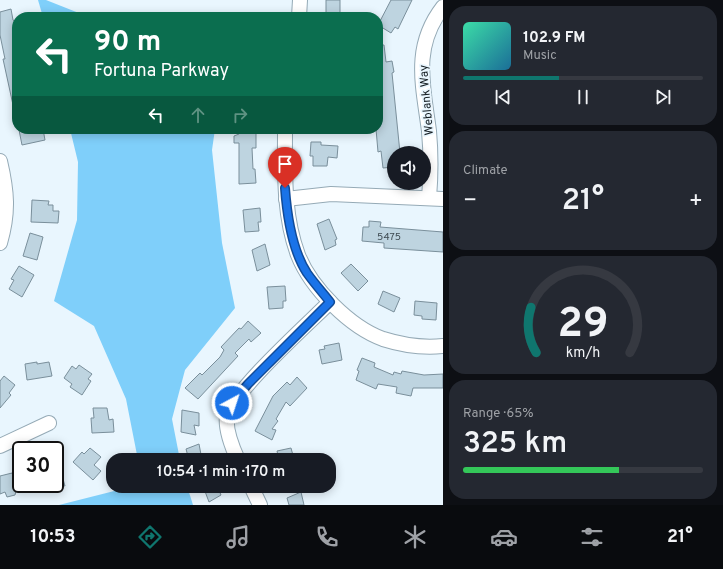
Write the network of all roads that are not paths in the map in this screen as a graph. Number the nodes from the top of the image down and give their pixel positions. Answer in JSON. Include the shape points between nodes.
{"nodes":[{"id":1,"x":300,"y":0,"type":"edge"},
{"id":2,"x":443,"y":7,"type":"edge"},
{"id":3,"x":299,"y":12,"type":"edge"},
{"id":4,"x":285,"y":134,"type":"edge"},
{"id":5,"x":0,"y":161,"type":"edge"},
{"id":6,"x":429,"y":198,"type":"junction"},
{"id":7,"x":286,"y":199,"type":"junction"},
{"id":8,"x":443,"y":199,"type":"edge"},
{"id":9,"x":0,"y":242,"type":"edge"},
{"id":10,"x":330,"y":302,"type":"junction"},
{"id":11,"x":443,"y":346,"type":"edge"},
{"id":12,"x":49,"y":423,"type":"dead end"},
{"id":13,"x":0,"y":446,"type":"edge"},
{"id":14,"x":235,"y":453,"type":"edge"},
{"id":15,"x":254,"y":493,"type":"edge"},
{"id":16,"x":260,"y":505,"type":"edge"}],
"edges":[{"from":1,"to":3,"type":"street"},
{"from":2,"to":6,"type":"street","name":"Weblank Way","via":[[426,39],[422,56],[422,86],[432,170]]},
{"from":4,"to":7,"type":"street"},
{"from":5,"to":9,"type":"street","via":[[7,208]]},
{"from":6,"to":7,"type":"street","via":[[331,194]]},
{"from":6,"to":8,"type":"street"},
{"from":7,"to":10,"type":"street","via":[[298,255],[307,273]]},
{"from":10,"to":11,"type":"street","via":[[357,325],[382,339],[405,345]]},
{"from":10,"to":14,"type":"street","via":[[232,403],[227,416],[227,426]]},
{"from":12,"to":13,"type":"street"},
{"from":15,"to":16,"type":"street"}]}
